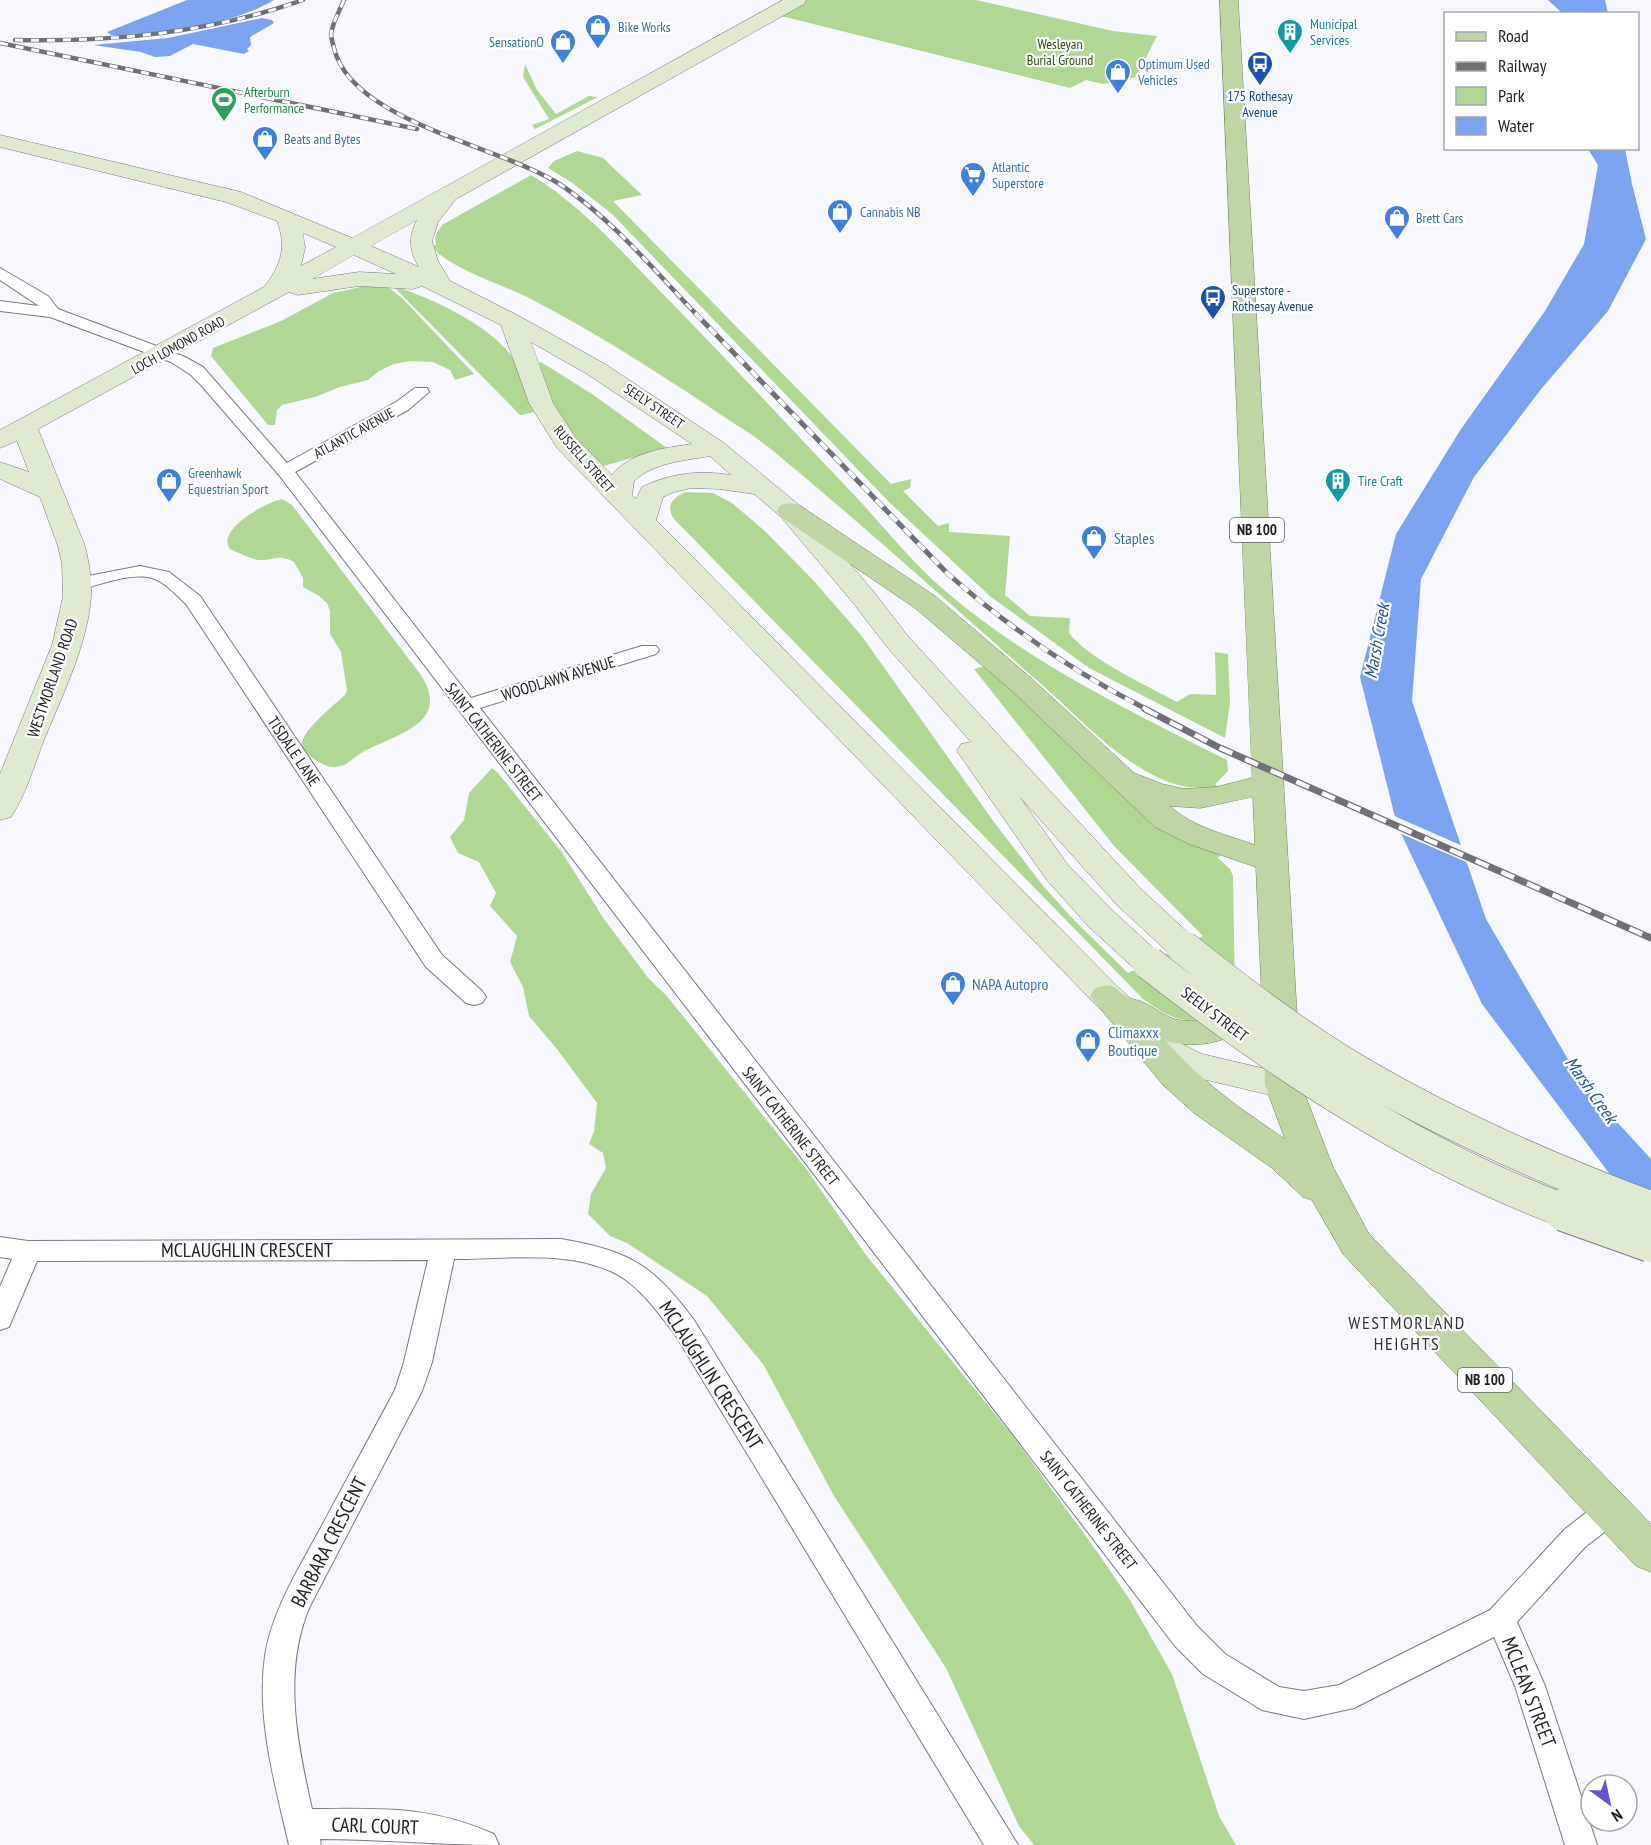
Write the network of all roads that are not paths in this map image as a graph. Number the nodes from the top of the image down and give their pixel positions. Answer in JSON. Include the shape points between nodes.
{"nodes":[{"id":1,"x":797,"y":0,"type":"edge"},
{"id":2,"x":1229,"y":0,"type":"edge"},
{"id":3,"x":0,"y":141,"type":"edge"},
{"id":4,"x":451,"y":194,"type":"junction"},
{"id":5,"x":286,"y":217,"type":"junction"},
{"id":6,"x":354,"y":247,"type":"junction"},
{"id":7,"x":0,"y":273,"type":"edge"},
{"id":8,"x":442,"y":286,"type":"junction"},
{"id":9,"x":271,"y":293,"type":"junction"},
{"id":10,"x":0,"y":306,"type":"edge"},
{"id":11,"x":52,"y":312,"type":"junction"},
{"id":12,"x":511,"y":321,"type":"junction"},
{"id":13,"x":162,"y":353,"type":"junction"},
{"id":14,"x":421,"y":392,"type":"dead end"},
{"id":15,"x":26,"y":427,"type":"junction"},
{"id":16,"x":0,"y":440,"type":"edge"},
{"id":17,"x":715,"y":448,"type":"junction"},
{"id":18,"x":285,"y":471,"type":"junction"},
{"id":19,"x":3,"y":472,"type":"edge"},
{"id":20,"x":763,"y":488,"type":"junction"},
{"id":21,"x":52,"y":493,"type":"junction"},
{"id":22,"x":618,"y":498,"type":"junction"},
{"id":23,"x":790,"y":511,"type":"junction"},
{"id":24,"x":642,"y":522,"type":"junction"},
{"id":25,"x":78,"y":584,"type":"junction"},
{"id":26,"x":897,"y":641,"type":"junction"},
{"id":27,"x":649,"y":650,"type":"dead end"},
{"id":28,"x":466,"y":706,"type":"junction"},
{"id":29,"x":1106,"y":765,"type":"junction"},
{"id":30,"x":1267,"y":784,"type":"junction"},
{"id":31,"x":0,"y":810,"type":"edge"},
{"id":32,"x":1271,"y":861,"type":"junction"},
{"id":33,"x":1278,"y":986,"type":"junction"},
{"id":34,"x":1107,"y":996,"type":"junction"},
{"id":35,"x":474,"y":997,"type":"dead end"},
{"id":36,"x":1283,"y":1085,"type":"junction"},
{"id":37,"x":1328,"y":1199,"type":"junction"},
{"id":38,"x":1651,"y":1209,"type":"edge"},
{"id":39,"x":1651,"y":1241,"type":"edge"},
{"id":40,"x":0,"y":1247,"type":"edge"},
{"id":41,"x":442,"y":1249,"type":"junction"},
{"id":42,"x":28,"y":1251,"type":"junction"},
{"id":43,"x":0,"y":1319,"type":"edge"},
{"id":44,"x":1610,"y":1511,"type":"junction"},
{"id":45,"x":1651,"y":1553,"type":"edge"},
{"id":46,"x":1501,"y":1619,"type":"junction"},
{"id":47,"x":303,"y":1834,"type":"edge"},
{"id":48,"x":483,"y":1845,"type":"edge"},
{"id":49,"x":1002,"y":1845,"type":"edge"},
{"id":50,"x":1581,"y":1845,"type":"edge"}],
"edges":[{"from":1,"to":4,"type":"main road"},
{"from":2,"to":30,"type":"main road","number":"NB 100"},
{"from":3,"to":5,"type":"main road","via":[[233,197]]},
{"from":4,"to":5,"type":"main road","via":[[400,211],[351,220]]},
{"from":4,"to":6,"type":"main road","name":"LOCH LOMOND ROAD"},
{"from":4,"to":8,"type":"main road","via":[[424,224],[421,234],[426,262]]},
{"from":5,"to":6,"type":"main road","name":"SEELY STREET"},
{"from":5,"to":9,"type":"main road","via":[[295,241],[293,260]]},
{"from":6,"to":8,"type":"main road","name":"SEELY STREET"},
{"from":6,"to":9,"type":"main road","name":"LOCH LOMOND ROAD"},
{"from":7,"to":11,"type":"street","via":[[42,299]]},
{"from":8,"to":9,"type":"main road","via":[[359,279]]},
{"from":8,"to":12,"type":"main road","name":"SEELY STREET"},
{"from":9,"to":13,"type":"main road","name":"LOCH LOMOND ROAD"},
{"from":10,"to":11,"type":"street"},
{"from":11,"to":13,"type":"street","name":"SAINT CATHERINE STREET"},
{"from":12,"to":17,"type":"main road","name":"SEELY STREET","via":[[623,386]]},
{"from":12,"to":22,"type":"main road","name":"RUSSELL STREET","via":[[552,423]]},
{"from":13,"to":15,"type":"main road","name":"LOCH LOMOND ROAD"},
{"from":13,"to":18,"type":"street","name":"SAINT CATHERINE STREET","via":[[197,371]]},
{"from":14,"to":18,"type":"street","name":"ATLANTIC AVENUE"},
{"from":15,"to":16,"type":"main road","name":"LOCH LOMOND ROAD"},
{"from":15,"to":21,"type":"main road","name":"WESTMORLAND ROAD"},
{"from":17,"to":20,"type":"main road","name":"SEELY STREET"},
{"from":17,"to":22,"type":"main road","via":[[667,456],[635,468],[624,477]]},
{"from":18,"to":28,"type":"street","name":"SAINT CATHERINE STREET"},
{"from":19,"to":21,"type":"main road"},
{"from":20,"to":23,"type":"main road","name":"SEELY STREET"},
{"from":20,"to":24,"type":"main road","via":[[695,479],[675,481],[651,493]]},
{"from":21,"to":25,"type":"main road","name":"WESTMORLAND ROAD","via":[[72,548]]},
{"from":22,"to":24,"type":"main road","name":"RUSSELL STREET"},
{"from":23,"to":26,"type":"main road","name":"SEELY STREET"},
{"from":23,"to":29,"type":"main road","via":[[925,602],[1021,684]]},
{"from":24,"to":34,"type":"main road","name":"RUSSELL STREET"},
{"from":25,"to":31,"type":"main road","name":"WESTMORLAND ROAD","via":[[73,626]]},
{"from":25,"to":35,"type":"street","name":"TISDALE LANE","via":[[152,573],[193,600],[434,961]]},
{"from":26,"to":38,"type":"main road","name":"SEELY STREET","bridge":true,"via":[[1129,897],[1183,947],[1243,994],[1365,1076],[1556,1172]]},
{"from":26,"to":39,"type":"main road","name":"SEELY STREET","bridge":true,"via":[[1057,872],[1149,963],[1213,1015],[1305,1079],[1452,1162],[1524,1195]]},
{"from":27,"to":28,"type":"street","name":"WOODLAWN AVENUE"},
{"from":28,"to":46,"type":"street","name":"SAINT CATHERINE STREET","via":[[1186,1636],[1214,1664],[1273,1700],[1304,1705],[1343,1698]]},
{"from":29,"to":30,"type":"main road","via":[[1139,785],[1180,799],[1200,800]]},
{"from":29,"to":32,"type":"main road","via":[[1174,824]]},
{"from":30,"to":32,"type":"main road","number":"NB 100"},
{"from":32,"to":33,"type":"main road","number":"NB 100"},
{"from":33,"to":34,"type":"main road","via":[[1230,1026],[1191,1035],[1149,1023]]},
{"from":33,"to":36,"type":"main road","number":"NB 100"},
{"from":34,"to":36,"type":"main road","name":"RUSSELL STREET","via":[[1166,1051],[1193,1065]]},
{"from":34,"to":37,"type":"main road","via":[[1176,1076],[1207,1104],[1285,1158]]},
{"from":36,"to":37,"type":"main road","number":"NB 100","via":[[1298,1132]]},
{"from":37,"to":44,"type":"main road","number":"NB 100","via":[[1356,1244]]},
{"from":40,"to":42,"type":"street","name":"MCLAUGHLIN CRESCENT"},
{"from":41,"to":42,"type":"street","name":"MCLAUGHLIN CRESCENT"},
{"from":41,"to":47,"type":"street","name":"BARBARA CRESCENT","via":[[408,1391],[309,1578],[285,1634],[279,1681],[290,1784]]},
{"from":41,"to":49,"type":"street","name":"MCLAUGHLIN CRESCENT","via":[[561,1249],[623,1264],[647,1281],[685,1328]]},
{"from":42,"to":43,"type":"street"},
{"from":44,"to":45,"type":"main road","number":"NB 100"},
{"from":44,"to":46,"type":"street","name":"MCLEAN STREET","via":[[1575,1538]]},
{"from":46,"to":50,"type":"street","name":"MCLEAN STREET","via":[[1530,1686]]},
{"from":47,"to":48,"type":"street","name":"CARL COURT","via":[[427,1827]]}]}
